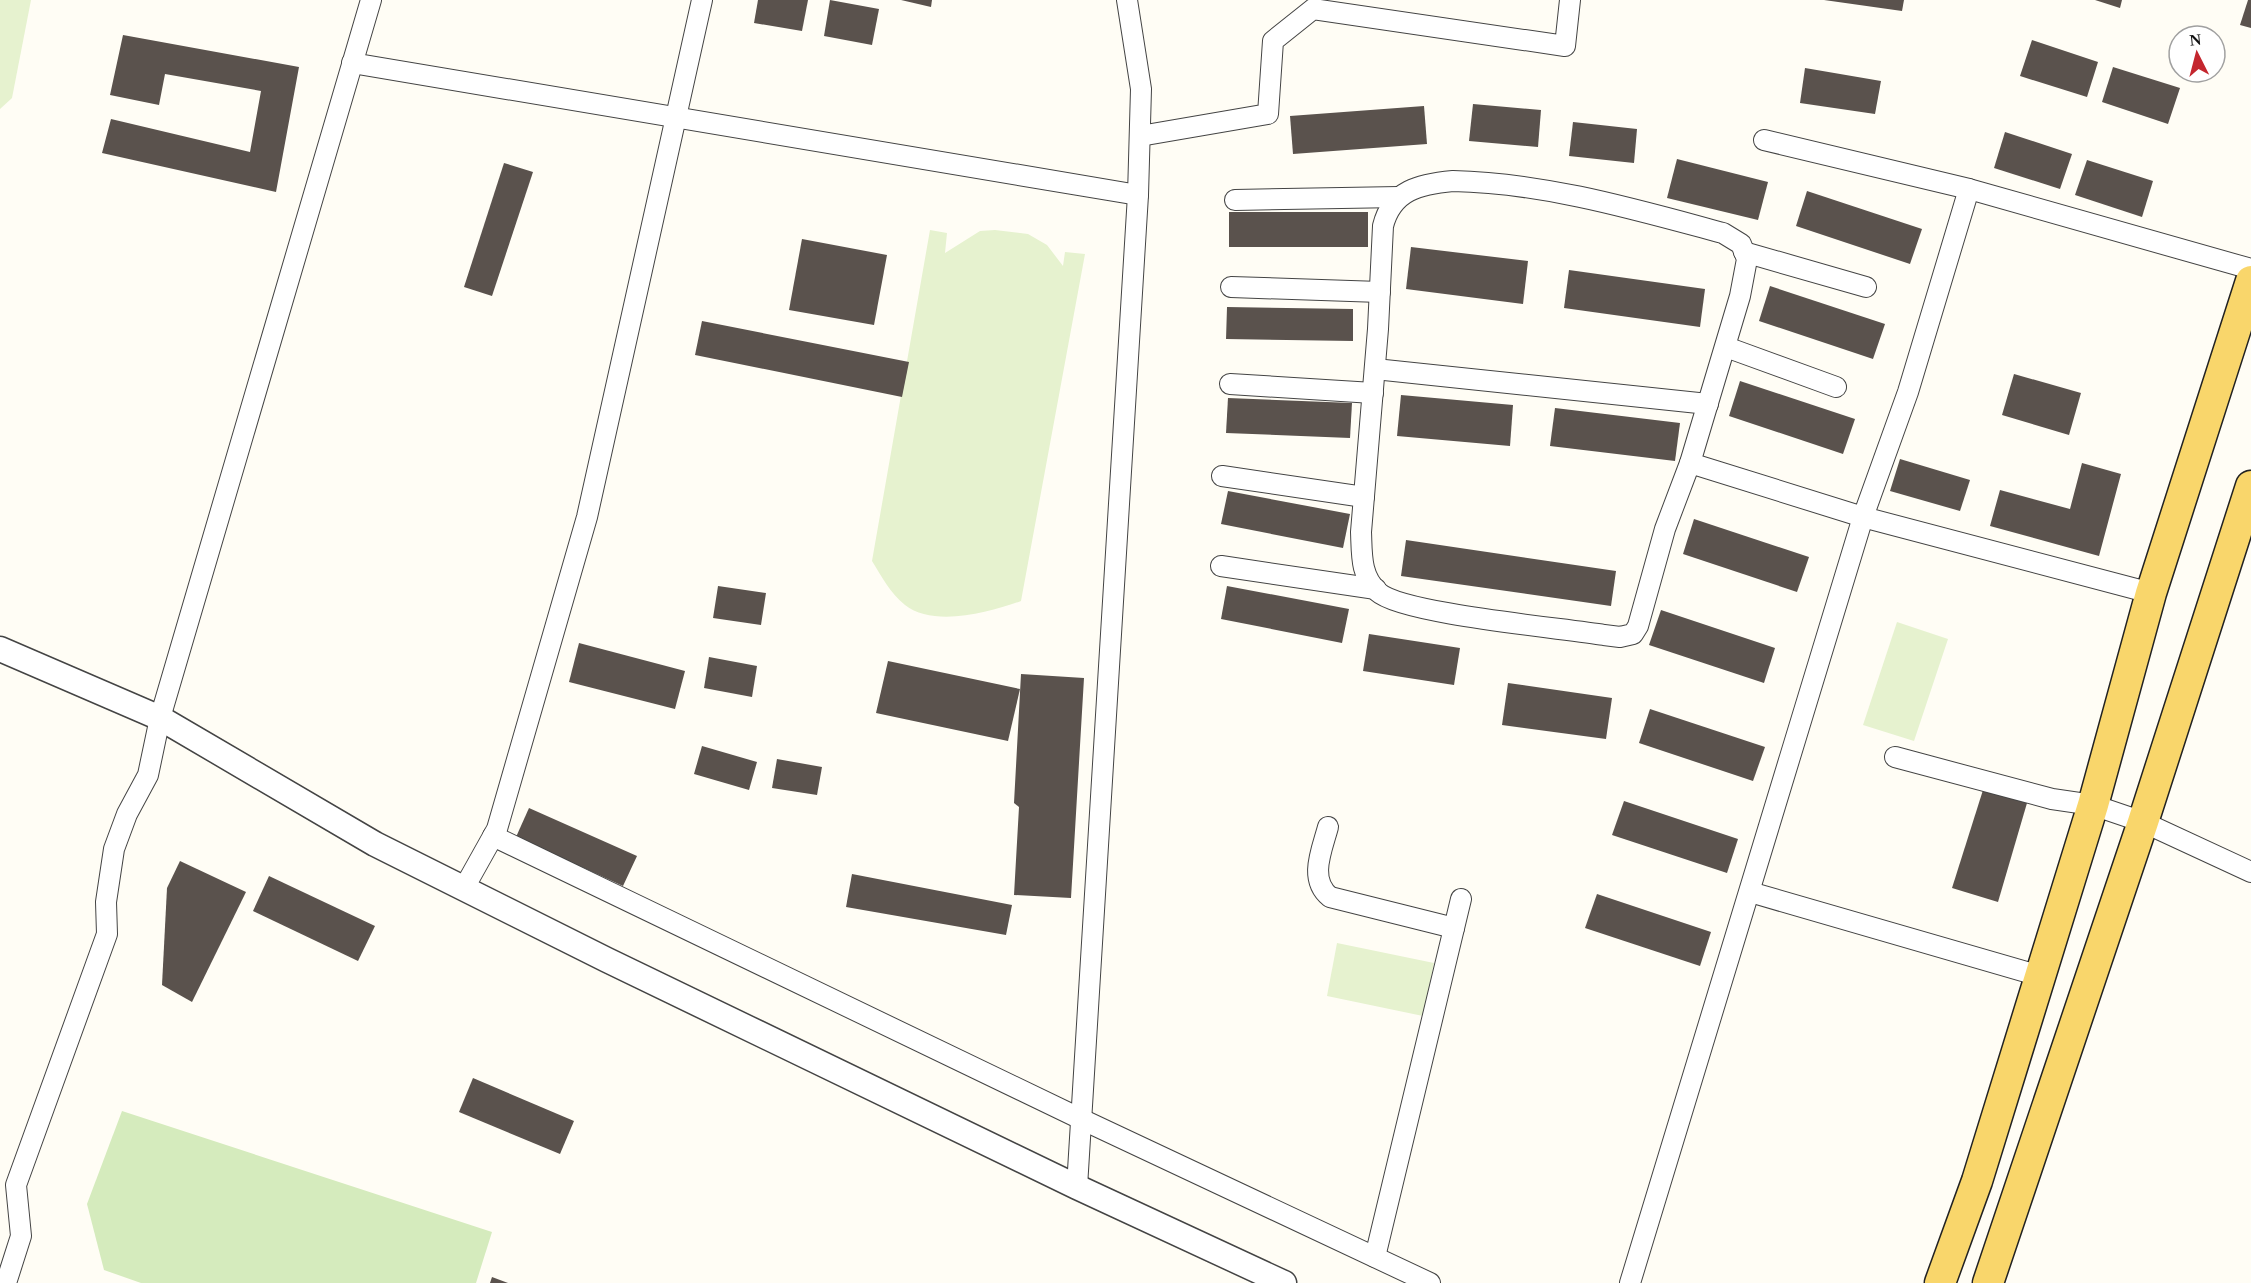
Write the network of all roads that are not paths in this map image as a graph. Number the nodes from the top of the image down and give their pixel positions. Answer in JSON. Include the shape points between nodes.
{"nodes":[{"id":1,"x":371,"y":0,"type":"edge"},
{"id":2,"x":702,"y":0,"type":"edge"},
{"id":3,"x":1127,"y":0,"type":"edge"},
{"id":4,"x":1570,"y":0,"type":"edge"},
{"id":5,"x":352,"y":63,"type":"junction"},
{"id":6,"x":676,"y":119,"type":"junction"},
{"id":7,"x":1140,"y":136,"type":"junction"},
{"id":8,"x":1764,"y":140,"type":"dead end"},
{"id":9,"x":1969,"y":189,"type":"junction"},
{"id":10,"x":1138,"y":195,"type":"junction"},
{"id":11,"x":1399,"y":196,"type":"junction"},
{"id":12,"x":1235,"y":200,"type":"dead end"},
{"id":13,"x":1744,"y":252,"type":"junction"},
{"id":14,"x":2251,"y":269,"type":"edge"},
{"id":15,"x":2251,"y":281,"type":"edge"},
{"id":16,"x":1230,"y":287,"type":"dead end"},
{"id":17,"x":1866,"y":287,"type":"dead end"},
{"id":18,"x":1380,"y":292,"type":"junction"},
{"id":19,"x":1726,"y":347,"type":"junction"},
{"id":20,"x":1375,"y":369,"type":"junction"},
{"id":21,"x":1230,"y":384,"type":"dead end"},
{"id":22,"x":1836,"y":387,"type":"dead end"},
{"id":23,"x":1373,"y":393,"type":"junction"},
{"id":24,"x":1708,"y":404,"type":"junction"},
{"id":25,"x":1690,"y":463,"type":"junction"},
{"id":26,"x":1222,"y":476,"type":"dead end"},
{"id":27,"x":2251,"y":486,"type":"edge"},
{"id":28,"x":1364,"y":497,"type":"junction"},
{"id":29,"x":1863,"y":517,"type":"junction"},
{"id":30,"x":1221,"y":566,"type":"dead end"},
{"id":31,"x":1376,"y":589,"type":"junction"},
{"id":32,"x":2151,"y":593,"type":"junction"},
{"id":33,"x":0,"y":649,"type":"edge"},
{"id":34,"x":160,"y":718,"type":"junction"},
{"id":35,"x":1895,"y":757,"type":"dead end"},
{"id":36,"x":2093,"y":805,"type":"junction"},
{"id":37,"x":2144,"y":822,"type":"junction"},
{"id":38,"x":1328,"y":827,"type":"dead end"},
{"id":39,"x":492,"y":836,"type":"junction"},
{"id":40,"x":2251,"y":872,"type":"edge"},
{"id":41,"x":464,"y":888,"type":"junction"},
{"id":42,"x":1750,"y":892,"type":"junction"},
{"id":43,"x":1461,"y":899,"type":"dead end"},
{"id":44,"x":1454,"y":928,"type":"junction"},
{"id":45,"x":2040,"y":976,"type":"junction"},
{"id":46,"x":1081,"y":1119,"type":"junction"},
{"id":47,"x":1077,"y":1187,"type":"junction"},
{"id":48,"x":1375,"y":1257,"type":"junction"},
{"id":49,"x":6,"y":1283,"type":"edge"},
{"id":50,"x":1284,"y":1283,"type":"edge"},
{"id":51,"x":1430,"y":1283,"type":"edge"},
{"id":52,"x":1630,"y":1283,"type":"edge"},
{"id":53,"x":1940,"y":1283,"type":"edge"},
{"id":54,"x":1988,"y":1283,"type":"edge"}],
"edges":[{"from":1,"to":5,"type":"street"},
{"from":2,"to":6,"type":"street"},
{"from":3,"to":7,"type":"street","via":[[1141,88]]},
{"from":4,"to":7,"type":"street","via":[[1565,46],[1313,9],[1274,41],[1268,114]]},
{"from":5,"to":6,"type":"street"},
{"from":5,"to":34,"type":"street"},
{"from":6,"to":10,"type":"street"},
{"from":6,"to":39,"type":"street","via":[[587,517]]},
{"from":7,"to":10,"type":"street"},
{"from":8,"to":9,"type":"street"},
{"from":9,"to":14,"type":"street"},
{"from":9,"to":29,"type":"street","via":[[1908,392]]},
{"from":10,"to":46,"type":"street"},
{"from":11,"to":12,"type":"street"},
{"from":11,"to":13,"type":"street","via":[[1427,183],[1453,181],[1492,182],[1596,198],[1723,233],[1741,244]]},
{"from":11,"to":18,"type":"street","via":[[1387,210],[1383,226]]},
{"from":13,"to":17,"type":"street"},
{"from":13,"to":19,"type":"street","via":[[1747,259],[1740,296]]},
{"from":15,"to":32,"type":"main road"},
{"from":16,"to":18,"type":"street"},
{"from":18,"to":20,"type":"street"},
{"from":19,"to":22,"type":"street"},
{"from":19,"to":24,"type":"street"},
{"from":20,"to":23,"type":"street"},
{"from":20,"to":24,"type":"street"},
{"from":21,"to":23,"type":"street"},
{"from":23,"to":28,"type":"street"},
{"from":24,"to":25,"type":"street"},
{"from":25,"to":29,"type":"street"},
{"from":25,"to":31,"type":"street","via":[[1633,634],[1620,637],[1414,607]]},
{"from":26,"to":28,"type":"street"},
{"from":27,"to":37,"type":"main road"},
{"from":28,"to":31,"type":"street","via":[[1362,562],[1366,578]]},
{"from":29,"to":32,"type":"street"},
{"from":29,"to":42,"type":"street"},
{"from":30,"to":31,"type":"street"},
{"from":32,"to":36,"type":"main road"},
{"from":33,"to":34,"type":"street"},
{"from":34,"to":41,"type":"street","via":[[375,844]]},
{"from":34,"to":49,"type":"street","via":[[148,776],[114,849],[106,902],[107,934],[16,1185],[21,1236]]},
{"from":35,"to":36,"type":"street","via":[[2052,799]]},
{"from":36,"to":37,"type":"street"},
{"from":36,"to":45,"type":"main road"},
{"from":37,"to":40,"type":"street"},
{"from":37,"to":54,"type":"main road"},
{"from":38,"to":44,"type":"street","via":[[1317,881],[1330,897]]},
{"from":39,"to":41,"type":"street"},
{"from":39,"to":46,"type":"street"},
{"from":41,"to":47,"type":"street","via":[[617,966]]},
{"from":42,"to":45,"type":"street"},
{"from":42,"to":52,"type":"street"},
{"from":43,"to":44,"type":"street"},
{"from":44,"to":48,"type":"street"},
{"from":45,"to":53,"type":"main road","via":[[1977,1181]]},
{"from":46,"to":47,"type":"street"},
{"from":46,"to":48,"type":"street"},
{"from":47,"to":50,"type":"street"},
{"from":48,"to":51,"type":"street"}]}
